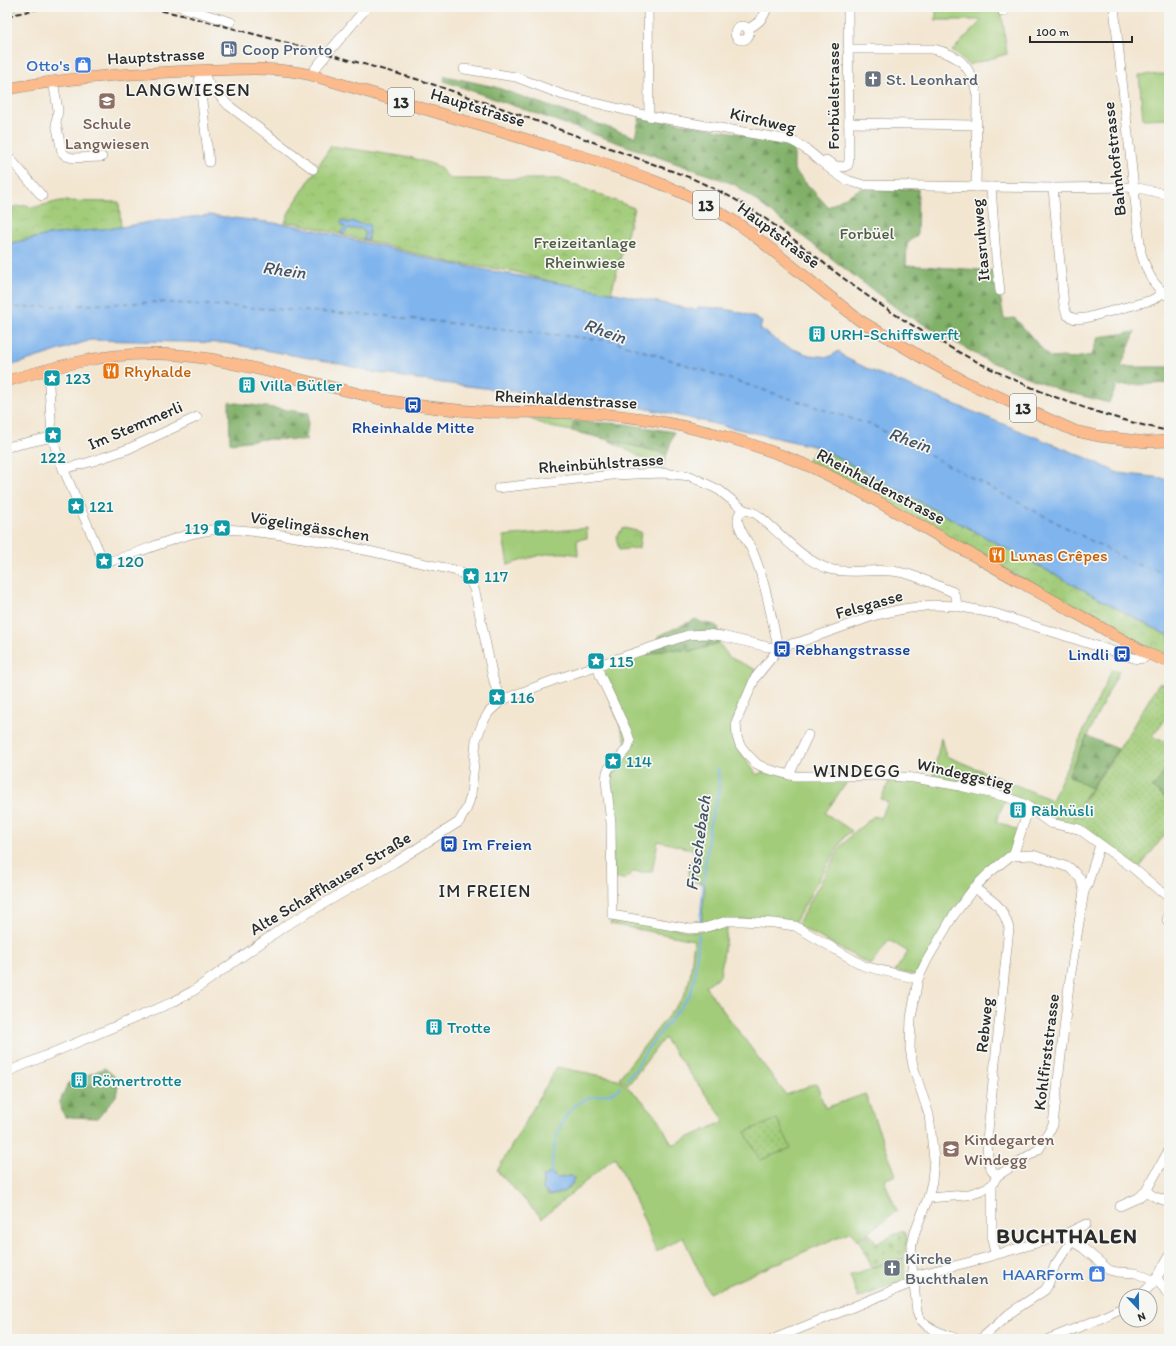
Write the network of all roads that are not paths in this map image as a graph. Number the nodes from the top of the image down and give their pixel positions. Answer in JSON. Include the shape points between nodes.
{"nodes":[{"id":1,"x":12,"y":7,"type":"edge"},
{"id":2,"x":180,"y":7,"type":"edge"},
{"id":3,"x":367,"y":7,"type":"edge"},
{"id":4,"x":648,"y":7,"type":"edge"},
{"id":5,"x":768,"y":7,"type":"edge"},
{"id":6,"x":848,"y":7,"type":"edge"},
{"id":7,"x":1114,"y":7,"type":"edge"},
{"id":8,"x":7,"y":8,"type":"edge"},
{"id":9,"x":213,"y":11,"type":"edge"},
{"id":10,"x":231,"y":22,"type":"dead end"},
{"id":11,"x":748,"y":29,"type":"dead end"},
{"id":12,"x":848,"y":49,"type":"junction"},
{"id":13,"x":464,"y":69,"type":"dead end"},
{"id":14,"x":202,"y":70,"type":"junction"},
{"id":15,"x":312,"y":75,"type":"junction"},
{"id":16,"x":53,"y":81,"type":"junction"},
{"id":17,"x":7,"y":89,"type":"edge"},
{"id":18,"x":649,"y":116,"type":"junction"},
{"id":19,"x":849,"y":123,"type":"junction"},
{"id":20,"x":976,"y":125,"type":"junction"},
{"id":21,"x":809,"y":152,"type":"junction"},
{"id":22,"x":7,"y":155,"type":"edge"},
{"id":23,"x":102,"y":157,"type":"dead end"},
{"id":24,"x":209,"y":162,"type":"dead end"},
{"id":25,"x":313,"y":169,"type":"dead end"},
{"id":26,"x":976,"y":187,"type":"junction"},
{"id":27,"x":991,"y":187,"type":"junction"},
{"id":28,"x":1134,"y":187,"type":"junction"},
{"id":29,"x":1053,"y":188,"type":"junction"},
{"id":30,"x":1169,"y":195,"type":"edge"},
{"id":31,"x":42,"y":196,"type":"dead end"},
{"id":32,"x":1000,"y":291,"type":"dead end"},
{"id":33,"x":1166,"y":295,"type":"edge"},
{"id":34,"x":51,"y":368,"type":"junction"},
{"id":35,"x":7,"y":381,"type":"edge"},
{"id":36,"x":197,"y":417,"type":"dead end"},
{"id":37,"x":52,"y":437,"type":"junction"},
{"id":38,"x":1169,"y":441,"type":"edge"},
{"id":39,"x":7,"y":447,"type":"edge"},
{"id":40,"x":63,"y":469,"type":"junction"},
{"id":41,"x":498,"y":488,"type":"dead end"},
{"id":42,"x":744,"y":510,"type":"junction"},
{"id":43,"x":957,"y":606,"type":"junction"},
{"id":44,"x":778,"y":647,"type":"junction"},
{"id":45,"x":1148,"y":654,"type":"junction"},
{"id":46,"x":1169,"y":662,"type":"edge"},
{"id":47,"x":598,"y":666,"type":"junction"},
{"id":48,"x":502,"y":700,"type":"junction"},
{"id":49,"x":808,"y":735,"type":"dead end"},
{"id":50,"x":790,"y":775,"type":"junction"},
{"id":51,"x":1029,"y":807,"type":"junction"},
{"id":52,"x":1100,"y":845,"type":"junction"},
{"id":53,"x":1013,"y":856,"type":"junction"},
{"id":54,"x":974,"y":888,"type":"junction"},
{"id":55,"x":1084,"y":892,"type":"junction"},
{"id":56,"x":1169,"y":895,"type":"edge"},
{"id":57,"x":918,"y":979,"type":"junction"},
{"id":58,"x":7,"y":1072,"type":"edge"},
{"id":59,"x":1169,"y":1150,"type":"edge"},
{"id":60,"x":997,"y":1176,"type":"junction"},
{"id":61,"x":992,"y":1185,"type":"junction"},
{"id":62,"x":1146,"y":1191,"type":"junction"},
{"id":63,"x":928,"y":1198,"type":"junction"},
{"id":64,"x":1169,"y":1202,"type":"edge"},
{"id":65,"x":1120,"y":1206,"type":"dead end"},
{"id":66,"x":1086,"y":1224,"type":"dead end"},
{"id":67,"x":1061,"y":1236,"type":"junction"},
{"id":68,"x":1072,"y":1241,"type":"junction"},
{"id":69,"x":995,"y":1254,"type":"junction"},
{"id":70,"x":1169,"y":1256,"type":"edge"},
{"id":71,"x":913,"y":1279,"type":"junction"},
{"id":72,"x":1156,"y":1279,"type":"junction"},
{"id":73,"x":1148,"y":1288,"type":"edge"},
{"id":74,"x":1169,"y":1296,"type":"edge"},
{"id":75,"x":1118,"y":1310,"type":"edge"},
{"id":76,"x":774,"y":1339,"type":"edge"},
{"id":77,"x":958,"y":1339,"type":"edge"},
{"id":78,"x":981,"y":1339,"type":"edge"},
{"id":79,"x":1049,"y":1339,"type":"edge"}],
"edges":[{"from":1,"to":8,"type":"street"},
{"from":2,"to":9,"type":"street"},
{"from":3,"to":15,"type":"street"},
{"from":4,"to":18,"type":"street"},
{"from":5,"to":11,"type":"street","via":[[761,21]]},
{"from":6,"to":12,"type":"street","name":"Forbüelstrasse"},
{"from":7,"to":28,"type":"street","name":"Bahnhofstrasse"},
{"from":9,"to":10,"type":"street"},
{"from":12,"to":19,"type":"street","name":"Forbüelstrasse"},
{"from":12,"to":20,"type":"street","via":[[934,49],[953,56],[964,63],[975,84]]},
{"from":13,"to":18,"type":"street","name":"Kirchweg","via":[[516,77],[563,95]]},
{"from":14,"to":15,"type":"main road","name":"Hauptstrasse","number":"13","via":[[280,69]]},
{"from":14,"to":16,"type":"main road","name":"Hauptstrasse","number":"13"},
{"from":14,"to":24,"type":"street","via":[[199,76]]},
{"from":14,"to":25,"type":"street","via":[[208,83],[228,105]]},
{"from":15,"to":38,"type":"main road","name":"Hauptstrasse","number":"13","via":[[590,159],[692,198],[736,222],[859,320],[966,382],[1075,431],[1132,440]]},
{"from":16,"to":17,"type":"main road","name":"Hauptstrasse","number":"13"},
{"from":16,"to":23,"type":"street","via":[[58,110],[56,123],[62,152],[73,158]]},
{"from":18,"to":21,"type":"street","name":"Kirchweg","via":[[790,140]]},
{"from":19,"to":20,"type":"street"},
{"from":19,"to":21,"type":"street","name":"Forbüelstrasse","via":[[847,167],[836,166],[815,152]]},
{"from":20,"to":26,"type":"street"},
{"from":21,"to":26,"type":"street","name":"Kirchweg","via":[[843,178],[864,185]]},
{"from":22,"to":31,"type":"street"},
{"from":26,"to":27,"type":"street","name":"Kirchweg"},
{"from":27,"to":29,"type":"street","name":"Kirchweg"},
{"from":27,"to":32,"type":"street","name":"Itasruhweg"},
{"from":28,"to":29,"type":"street","name":"Kirchweg"},
{"from":28,"to":30,"type":"street","name":"Kirchweg"},
{"from":28,"to":33,"type":"street","name":"Bahnhofstrasse","via":[[1141,253],[1147,272]]},
{"from":29,"to":33,"type":"street","via":[[1067,315],[1075,319],[1086,318]]},
{"from":34,"to":35,"type":"main road","name":"Rheinhaldenstrasse"},
{"from":34,"to":37,"type":"street","name":"Vögelingässchen"},
{"from":34,"to":45,"type":"main road","name":"Rheinhaldenstrasse","via":[[119,355],[195,356],[404,404],[459,410],[603,414],[681,426],[718,435],[791,459],[837,479]]},
{"from":36,"to":40,"type":"street","name":"Im Stemmerli","via":[[128,449]]},
{"from":37,"to":39,"type":"street"},
{"from":37,"to":40,"type":"street","name":"Vögelingässchen"},
{"from":40,"to":48,"type":"street","name":"Vögelingässchen","via":[[104,563],[171,540],[212,530],[247,531],[296,536],[464,574],[471,580],[475,592],[493,678]]},
{"from":41,"to":42,"type":"street","name":"Rheinbühlstrasse","via":[[612,475],[663,473],[690,476],[719,490]]},
{"from":42,"to":43,"type":"street","name":"Rheinbühlstrasse","via":[[759,516],[807,558],[829,569],[903,572],[953,592]]},
{"from":42,"to":44,"type":"street","via":[[740,513],[738,523],[759,566]]},
{"from":43,"to":44,"type":"street","name":"Felsgasse","via":[[932,605],[902,609]]},
{"from":43,"to":45,"type":"street","name":"Felsgasse","via":[[997,614],[1137,659]]},
{"from":44,"to":47,"type":"street","name":"Felsgasse","via":[[722,636],[688,635],[612,659]]},
{"from":44,"to":50,"type":"street","name":"Windeggstieg","via":[[755,678],[736,722],[736,732],[740,745],[757,764]]},
{"from":45,"to":46,"type":"main road","name":"Rheinhaldenstrasse"},
{"from":47,"to":48,"type":"street","name":"Alte Schaffhauser Straße"},
{"from":47,"to":57,"type":"street","via":[[630,741],[626,750],[607,772],[606,781],[611,823],[612,915],[690,929],[727,921],[795,926],[864,966]]},
{"from":48,"to":58,"type":"street","name":"Alte Schaffhauser Straße","via":[[489,712],[476,740],[471,795],[460,822],[285,926],[173,1002]]},
{"from":49,"to":50,"type":"street"},
{"from":50,"to":51,"type":"street","name":"Windeggstieg","via":[[878,775],[914,778],[985,791]]},
{"from":51,"to":52,"type":"street","name":"Windeggstieg","via":[[1050,823],[1079,829]]},
{"from":51,"to":53,"type":"street"},
{"from":52,"to":55,"type":"street"},
{"from":52,"to":56,"type":"street","name":"Windeggstieg","via":[[1160,891]]},
{"from":53,"to":54,"type":"street","via":[[989,873]]},
{"from":53,"to":55,"type":"street","name":"Kohlfirststrasse","via":[[1033,855],[1070,868],[1080,878]]},
{"from":54,"to":57,"type":"street","via":[[953,916]]},
{"from":54,"to":60,"type":"street","name":"Rebweg","via":[[996,903],[1005,915],[1009,928],[987,1140],[988,1161],[991,1170]]},
{"from":55,"to":60,"type":"street","name":"Kohlfirststrasse","via":[[1053,1125],[1039,1149]]},
{"from":57,"to":63,"type":"street","via":[[911,1018],[910,1048],[913,1066],[929,1115],[934,1158]]},
{"from":59,"to":62,"type":"street"},
{"from":60,"to":61,"type":"street","name":"Kohlfirststrasse"},
{"from":61,"to":63,"type":"street","via":[[966,1195]]},
{"from":61,"to":69,"type":"street","via":[[992,1238]]},
{"from":62,"to":64,"type":"street"},
{"from":62,"to":65,"type":"street","via":[[1138,1198]]},
{"from":63,"to":71,"type":"street","via":[[913,1240]]},
{"from":66,"to":67,"type":"street"},
{"from":67,"to":68,"type":"street"},
{"from":67,"to":69,"type":"street"},
{"from":68,"to":72,"type":"street","via":[[1109,1270],[1136,1273]]},
{"from":68,"to":78,"type":"street","via":[[1055,1266],[1045,1290],[1010,1313]]},
{"from":69,"to":71,"type":"street"},
{"from":70,"to":72,"type":"street"},
{"from":71,"to":76,"type":"street"},
{"from":71,"to":77,"type":"street","via":[[920,1319],[928,1326]]},
{"from":72,"to":73,"type":"street"},
{"from":72,"to":74,"type":"street"},
{"from":75,"to":79,"type":"street"}]}
